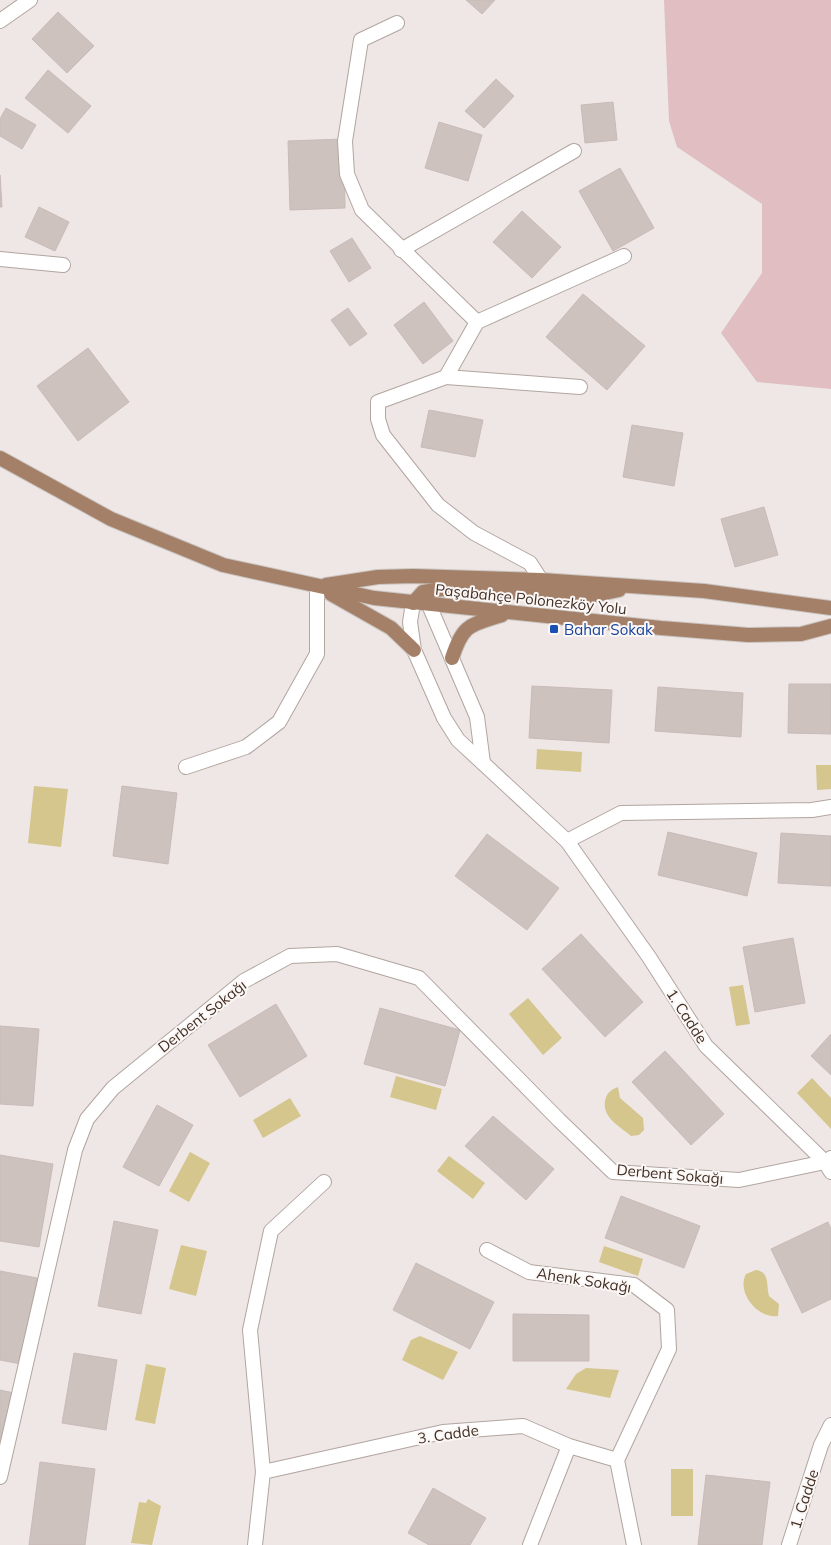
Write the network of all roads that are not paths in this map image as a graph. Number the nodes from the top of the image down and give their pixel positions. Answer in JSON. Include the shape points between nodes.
{"nodes":[{"id":1,"x":28,"y":0,"type":"edge"},
{"id":2,"x":0,"y":21,"type":"edge"},
{"id":3,"x":397,"y":23,"type":"dead end"},
{"id":4,"x":574,"y":151,"type":"dead end"},
{"id":5,"x":401,"y":250,"type":"junction"},
{"id":6,"x":624,"y":256,"type":"dead end"},
{"id":7,"x":0,"y":260,"type":"edge"},
{"id":8,"x":63,"y":265,"type":"dead end"},
{"id":9,"x":477,"y":322,"type":"junction"},
{"id":10,"x":446,"y":377,"type":"junction"},
{"id":11,"x":580,"y":387,"type":"dead end"},
{"id":12,"x":0,"y":458,"type":"edge"},
{"id":13,"x":413,"y":576,"type":"junction"},
{"id":14,"x":541,"y":580,"type":"junction"},
{"id":15,"x":317,"y":586,"type":"junction"},
{"id":16,"x":637,"y":587,"type":"junction"},
{"id":17,"x":426,"y":599,"type":"junction"},
{"id":18,"x":413,"y":603,"type":"junction"},
{"id":19,"x":831,"y":608,"type":"edge"},
{"id":20,"x":507,"y":613,"type":"junction"},
{"id":21,"x":831,"y":626,"type":"edge"},
{"id":22,"x":414,"y":650,"type":"junction"},
{"id":23,"x":452,"y":658,"type":"junction"},
{"id":24,"x":483,"y":763,"type":"junction"},
{"id":25,"x":186,"y":767,"type":"dead end"},
{"id":26,"x":831,"y":807,"type":"edge"},
{"id":27,"x":567,"y":841,"type":"junction"},
{"id":28,"x":829,"y":1164,"type":"edge"},
{"id":29,"x":324,"y":1182,"type":"dead end"},
{"id":30,"x":487,"y":1250,"type":"dead end"},
{"id":31,"x":831,"y":1425,"type":"edge"},
{"id":32,"x":569,"y":1446,"type":"junction"},
{"id":33,"x":617,"y":1460,"type":"junction"},
{"id":34,"x":263,"y":1472,"type":"junction"},
{"id":35,"x":0,"y":1477,"type":"edge"},
{"id":36,"x":255,"y":1545,"type":"edge"},
{"id":37,"x":530,"y":1545,"type":"edge"},
{"id":38,"x":634,"y":1545,"type":"edge"},
{"id":39,"x":789,"y":1545,"type":"edge"}],
"edges":[{"from":1,"to":2,"type":"street"},
{"from":3,"to":5,"type":"street","via":[[361,40],[345,141],[347,174],[362,210]]},
{"from":4,"to":5,"type":"street"},
{"from":5,"to":9,"type":"street"},
{"from":6,"to":9,"type":"street"},
{"from":7,"to":8,"type":"street"},
{"from":9,"to":10,"type":"street"},
{"from":10,"to":11,"type":"street"},
{"from":10,"to":14,"type":"street","via":[[378,402],[378,420],[383,435],[438,505],[474,533],[530,563]]},
{"from":12,"to":15,"type":"main road","name":"Paşabahçe Polonezköy Yolu","via":[[111,519],[223,565]]},
{"from":13,"to":14,"type":"main road","name":"Paşabahçe Polonezköy Yolu"},
{"from":13,"to":15,"type":"main road","name":"Paşabahçe Polonezköy Yolu","via":[[378,577]]},
{"from":13,"to":17,"type":"main road"},
{"from":14,"to":16,"type":"main road","name":"Paşabahçe Polonezköy Yolu"},
{"from":15,"to":18,"type":"main road","name":"Paşabahçe Polonezköy Yolu"},
{"from":15,"to":22,"type":"main road","via":[[391,628]]},
{"from":15,"to":25,"type":"street","via":[[317,654],[279,722],[246,747]]},
{"from":16,"to":17,"type":"main road","via":[[591,596],[442,589]]},
{"from":16,"to":19,"type":"main road","name":"Paşabahçe Polonezköy Yolu","via":[[704,591]]},
{"from":17,"to":18,"type":"main road"},
{"from":17,"to":20,"type":"main road","name":"Paşabahçe Polonezköy Yolu"},
{"from":17,"to":23,"type":"street"},
{"from":18,"to":22,"type":"street","name":"1. Cadde","via":[[410,622]]},
{"from":20,"to":21,"type":"main road","name":"Paşabahçe Polonezköy Yolu","via":[[748,635],[801,634]]},
{"from":20,"to":23,"type":"main road","via":[[466,628],[458,639]]},
{"from":22,"to":24,"type":"street","name":"1. Cadde","via":[[444,718],[458,740]]},
{"from":23,"to":24,"type":"street","via":[[477,716]]},
{"from":24,"to":27,"type":"street","name":"1. Cadde"},
{"from":26,"to":27,"type":"street","via":[[621,813]]},
{"from":27,"to":28,"type":"street","name":"1. Cadde","via":[[649,957],[706,1046]]},
{"from":28,"to":35,"type":"street","name":"Derbent Sokağı","via":[[739,1180],[613,1172],[419,978],[337,954],[290,956],[244,981],[113,1088],[87,1119],[75,1150]]},
{"from":29,"to":34,"type":"street","via":[[270,1231],[251,1321]]},
{"from":30,"to":33,"type":"street","name":"Ahenk Sokağı","via":[[529,1272],[634,1285],[667,1310],[669,1349]]},
{"from":31,"to":39,"type":"street","name":"1. Cadde","via":[[821,1445]]},
{"from":32,"to":33,"type":"street","name":"3. Cadde"},
{"from":32,"to":34,"type":"street","name":"3. Cadde","via":[[523,1426],[443,1432]]},
{"from":32,"to":37,"type":"street"},
{"from":33,"to":38,"type":"street"},
{"from":34,"to":36,"type":"street"}]}
